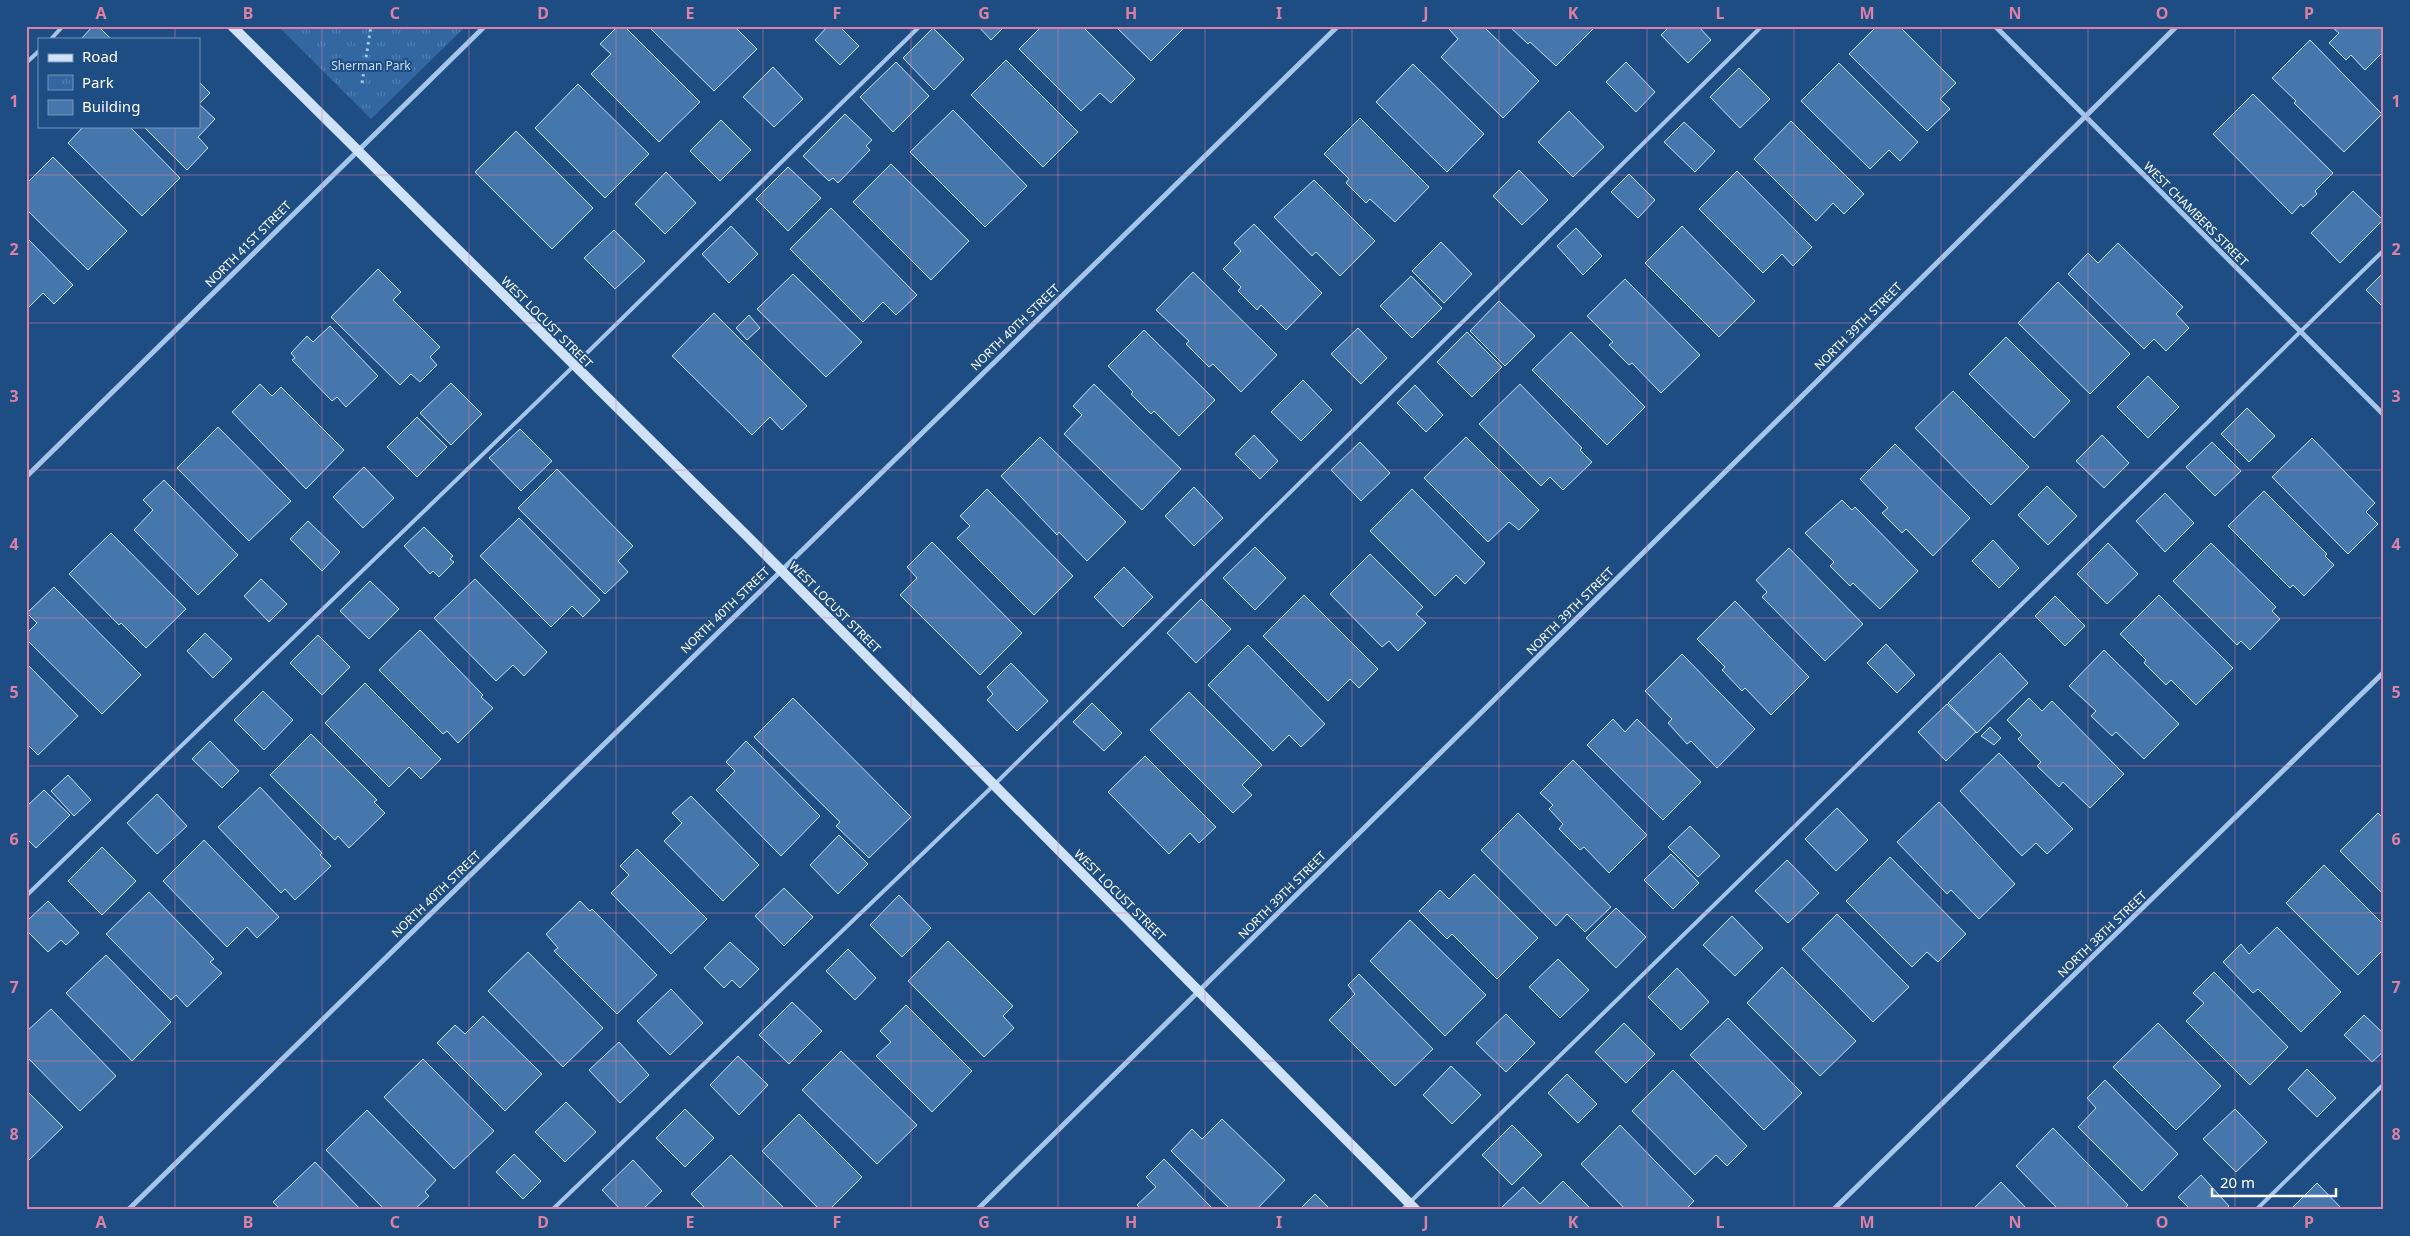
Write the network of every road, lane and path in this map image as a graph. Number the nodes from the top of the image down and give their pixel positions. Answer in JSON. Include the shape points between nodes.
{"nodes":[{"id":1,"x":63,"y":26,"type":"edge"},
{"id":2,"x":232,"y":26,"type":"edge"},
{"id":3,"x":371,"y":26,"type":"edge"},
{"id":4,"x":485,"y":26,"type":"edge"},
{"id":5,"x":920,"y":26,"type":"edge"},
{"id":6,"x":1338,"y":26,"type":"edge"},
{"id":7,"x":1762,"y":26,"type":"edge"},
{"id":8,"x":1995,"y":26,"type":"edge"},
{"id":9,"x":2177,"y":26,"type":"edge"},
{"id":10,"x":52,"y":38,"type":"edge"},
{"id":11,"x":38,"y":52,"type":"edge"},
{"id":12,"x":26,"y":63,"type":"edge"},
{"id":13,"x":362,"y":83,"type":"dead end"},
{"id":14,"x":2085,"y":117,"type":"junction"},
{"id":15,"x":357,"y":151,"type":"junction"},
{"id":16,"x":2384,"y":250,"type":"edge"},
{"id":17,"x":2300,"y":331,"type":"junction"},
{"id":18,"x":574,"y":366,"type":"junction"},
{"id":19,"x":2384,"y":415,"type":"edge"},
{"id":20,"x":26,"y":477,"type":"edge"},
{"id":21,"x":780,"y":570,"type":"junction"},
{"id":22,"x":2384,"y":672,"type":"edge"},
{"id":23,"x":994,"y":785,"type":"junction"},
{"id":24,"x":26,"y":896,"type":"edge"},
{"id":25,"x":1198,"y":991,"type":"junction"},
{"id":26,"x":2384,"y":1084,"type":"edge"},
{"id":27,"x":1409,"y":1207,"type":"edge"},
{"id":28,"x":128,"y":1210,"type":"edge"},
{"id":29,"x":552,"y":1210,"type":"edge"},
{"id":30,"x":977,"y":1210,"type":"edge"},
{"id":31,"x":1833,"y":1210,"type":"edge"},
{"id":32,"x":2256,"y":1210,"type":"edge"}],
"edges":[{"from":1,"to":10,"type":"lane"},
{"from":2,"to":15,"type":"street","name":"WEST LOCUST STREET"},
{"from":3,"to":13,"type":"path"},
{"from":4,"to":15,"type":"street","name":"NORTH 41ST STREET"},
{"from":5,"to":18,"type":"lane"},
{"from":6,"to":21,"type":"street","name":"NORTH 40TH STREET"},
{"from":7,"to":23,"type":"lane"},
{"from":8,"to":14,"type":"street","name":"WEST CHAMBERS STREET"},
{"from":9,"to":14,"type":"street","name":"NORTH 39TH STREET"},
{"from":11,"to":12,"type":"lane"},
{"from":14,"to":17,"type":"street","name":"WEST CHAMBERS STREET"},
{"from":14,"to":25,"type":"street","name":"NORTH 39TH STREET"},
{"from":15,"to":18,"type":"street","name":"WEST LOCUST STREET"},
{"from":15,"to":20,"type":"street","name":"NORTH 41ST STREET"},
{"from":16,"to":17,"type":"lane"},
{"from":17,"to":19,"type":"street","name":"WEST CHAMBERS STREET"},
{"from":17,"to":27,"type":"lane"},
{"from":18,"to":21,"type":"street","name":"WEST LOCUST STREET"},
{"from":18,"to":24,"type":"lane"},
{"from":21,"to":23,"type":"street","name":"WEST LOCUST STREET"},
{"from":21,"to":28,"type":"street","name":"NORTH 40TH STREET"},
{"from":22,"to":31,"type":"street","name":"NORTH 38TH STREET"},
{"from":23,"to":25,"type":"street","name":"WEST LOCUST STREET"},
{"from":23,"to":29,"type":"lane"},
{"from":25,"to":27,"type":"street","name":"WEST LOCUST STREET"},
{"from":25,"to":30,"type":"street","name":"NORTH 39TH STREET"},
{"from":26,"to":32,"type":"lane"}]}
